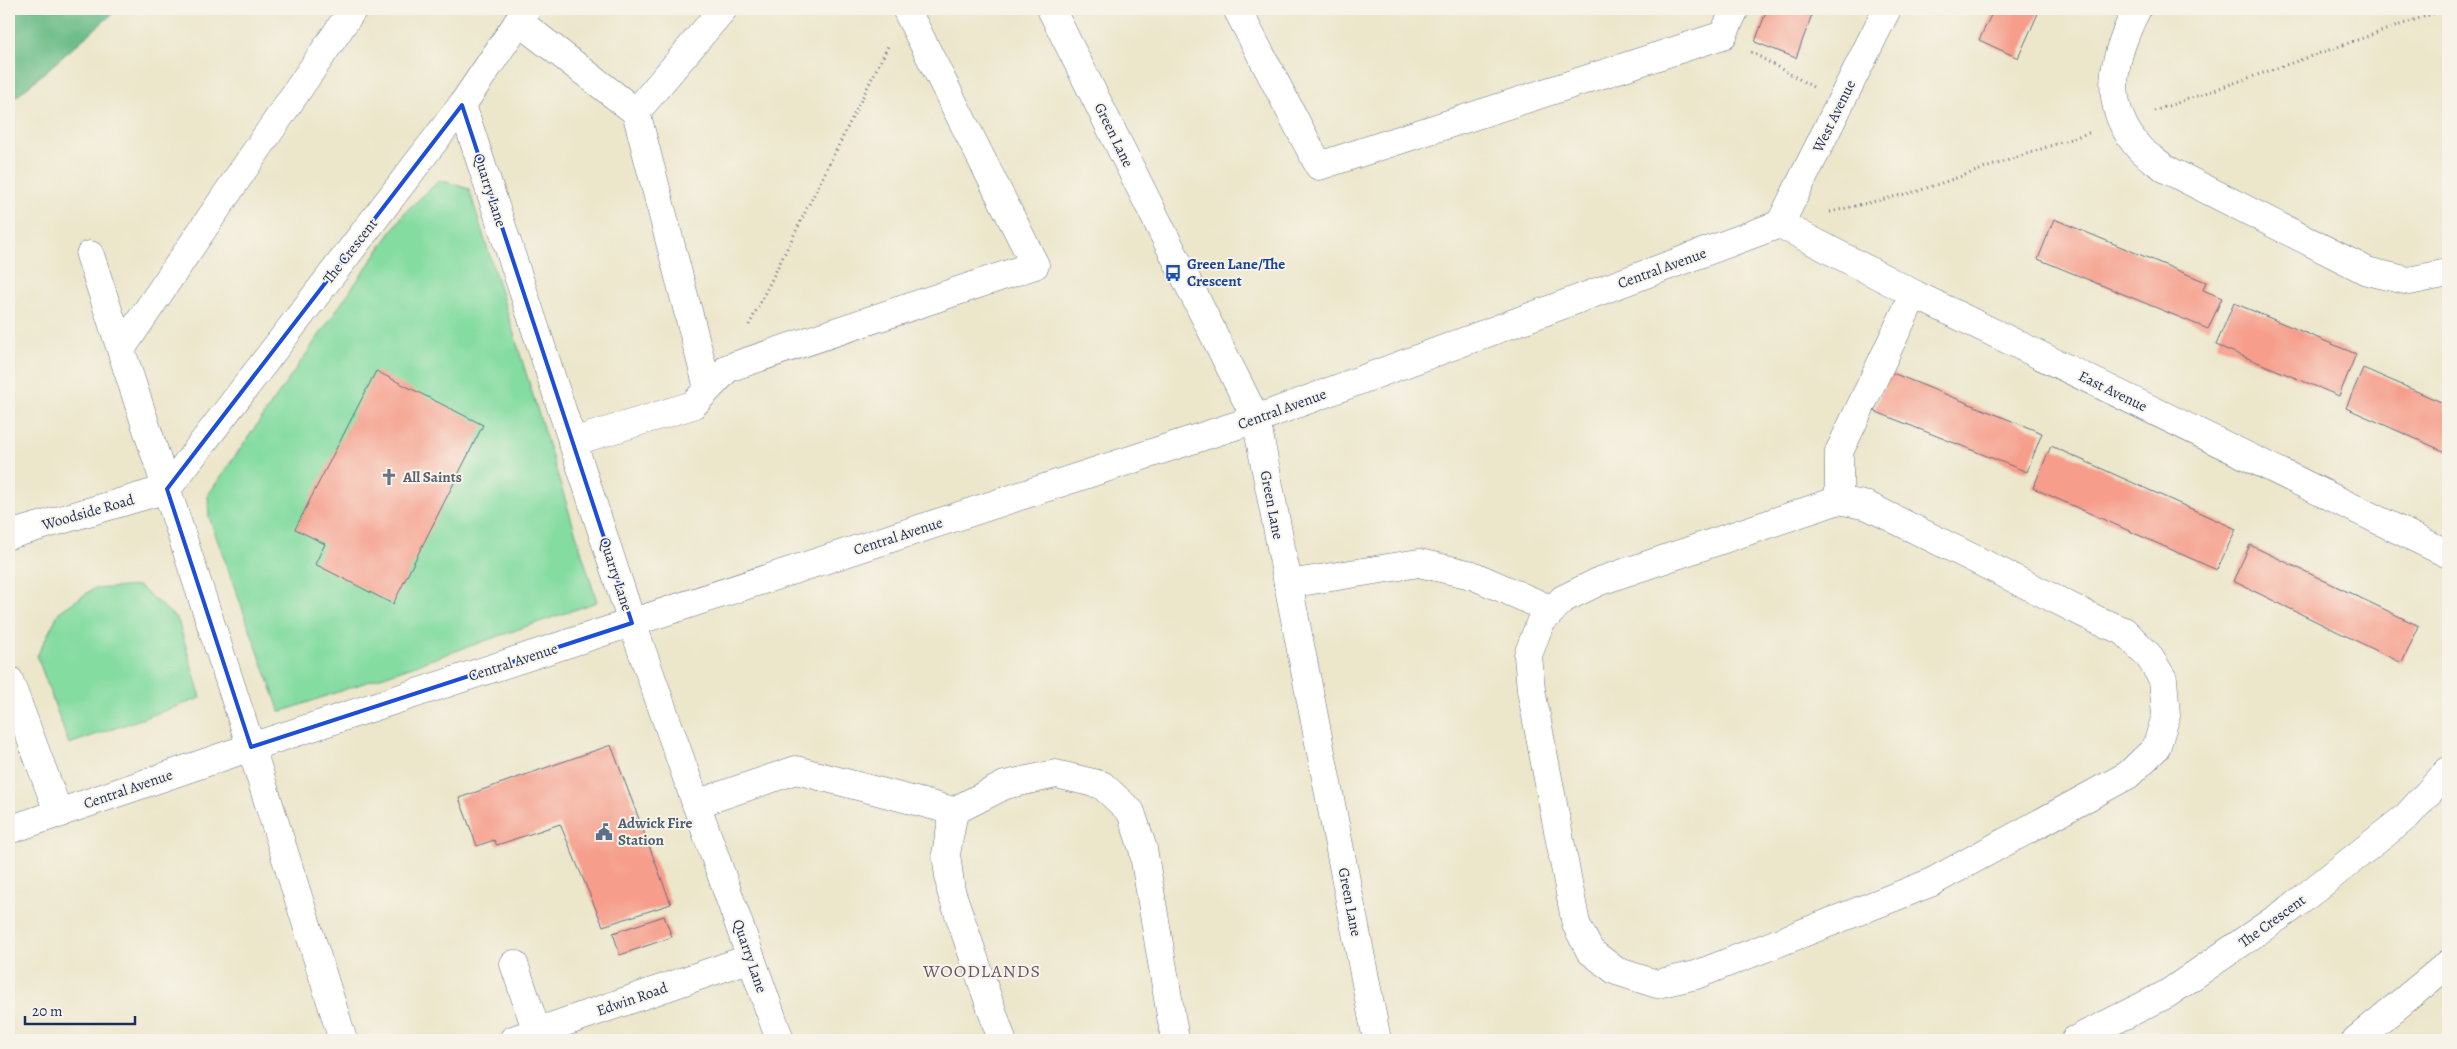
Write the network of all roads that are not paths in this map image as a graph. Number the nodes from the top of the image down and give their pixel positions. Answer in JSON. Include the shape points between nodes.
{"nodes":[{"id":1,"x":353,"y":9,"type":"edge"},
{"id":2,"x":723,"y":9,"type":"edge"},
{"id":3,"x":906,"y":9,"type":"edge"},
{"id":4,"x":1051,"y":9,"type":"edge"},
{"id":5,"x":1237,"y":9,"type":"edge"},
{"id":6,"x":1735,"y":9,"type":"edge"},
{"id":7,"x":1887,"y":9,"type":"edge"},
{"id":8,"x":2137,"y":9,"type":"edge"},
{"id":9,"x":523,"y":15,"type":"edge"},
{"id":10,"x":462,"y":105,"type":"junction"},
{"id":11,"x":636,"y":112,"type":"junction"},
{"id":12,"x":1780,"y":224,"type":"junction"},
{"id":13,"x":90,"y":255,"type":"dead end"},
{"id":14,"x":2448,"y":274,"type":"edge"},
{"id":15,"x":1914,"y":294,"type":"junction"},
{"id":16,"x":121,"y":348,"type":"junction"},
{"id":17,"x":708,"y":388,"type":"junction"},
{"id":18,"x":1256,"y":419,"type":"junction"},
{"id":19,"x":572,"y":442,"type":"junction"},
{"id":20,"x":167,"y":489,"type":"junction"},
{"id":21,"x":1839,"y":500,"type":"junction"},
{"id":22,"x":9,"y":535,"type":"edge"},
{"id":23,"x":2448,"y":554,"type":"edge"},
{"id":24,"x":1288,"y":584,"type":"junction"},
{"id":25,"x":1552,"y":610,"type":"junction"},
{"id":26,"x":632,"y":623,"type":"junction"},
{"id":27,"x":9,"y":680,"type":"edge"},
{"id":28,"x":251,"y":747,"type":"junction"},
{"id":29,"x":2448,"y":772,"type":"edge"},
{"id":30,"x":696,"y":804,"type":"junction"},
{"id":31,"x":954,"y":811,"type":"junction"},
{"id":32,"x":59,"y":814,"type":"junction"},
{"id":33,"x":9,"y":830,"type":"edge"},
{"id":34,"x":751,"y":958,"type":"junction"},
{"id":35,"x":514,"y":964,"type":"dead end"},
{"id":36,"x":2448,"y":964,"type":"edge"},
{"id":37,"x":525,"y":1036,"type":"edge"},
{"id":38,"x":344,"y":1040,"type":"edge"},
{"id":39,"x":780,"y":1040,"type":"edge"},
{"id":40,"x":1002,"y":1040,"type":"edge"},
{"id":41,"x":1175,"y":1040,"type":"edge"},
{"id":42,"x":1377,"y":1040,"type":"edge"},
{"id":43,"x":2075,"y":1040,"type":"edge"},
{"id":44,"x":2356,"y":1040,"type":"edge"}],
"edges":[{"from":1,"to":16,"type":"street"},
{"from":2,"to":11,"type":"street"},
{"from":3,"to":17,"type":"street","via":[[1035,265],[728,368]]},
{"from":4,"to":18,"type":"street","name":"Green Lane"},
{"from":5,"to":6,"type":"street","via":[[1319,166],[1723,36]]},
{"from":7,"to":12,"type":"street","name":"West Avenue"},
{"from":8,"to":14,"type":"street","via":[[2115,61],[2113,92],[2122,122],[2140,148],[2166,169],[2367,271],[2410,281]]},
{"from":9,"to":10,"type":"street","name":"The Crescent"},
{"from":9,"to":11,"type":"street"},
{"from":10,"to":19,"type":"street","name":"Quarry Lane"},
{"from":10,"to":20,"type":"street","name":"The Crescent"},
{"from":11,"to":17,"type":"street"},
{"from":12,"to":15,"type":"street","name":"East Avenue"},
{"from":12,"to":18,"type":"street","name":"Central Avenue"},
{"from":13,"to":16,"type":"street"},
{"from":15,"to":21,"type":"street","via":[[1839,452]]},
{"from":15,"to":23,"type":"street","name":"East Avenue"},
{"from":16,"to":20,"type":"street"},
{"from":17,"to":19,"type":"street","via":[[693,405]]},
{"from":18,"to":24,"type":"street","name":"Green Lane"},
{"from":18,"to":26,"type":"street","name":"Central Avenue"},
{"from":19,"to":26,"type":"street","name":"Quarry Lane"},
{"from":20,"to":22,"type":"street","name":"Woodside Road"},
{"from":20,"to":28,"type":"street"},
{"from":21,"to":25,"type":"street","via":[[1600,582],[1563,599]]},
{"from":21,"to":25,"type":"street","via":[[1868,506],[2124,631],[2148,655],[2163,679],[2166,716],[2156,748],[2128,775],[1930,883],[1696,975],[1657,984],[1616,971],[1590,951],[1576,924],[1531,690],[1528,655],[1540,624]]},
{"from":24,"to":25,"type":"street","via":[[1420,563],[1472,575]]},
{"from":24,"to":42,"type":"street","name":"Green Lane"},
{"from":26,"to":28,"type":"street","name":"Central Avenue"},
{"from":26,"to":30,"type":"street","name":"Quarry Lane"},
{"from":27,"to":32,"type":"street"},
{"from":28,"to":32,"type":"street","name":"Central Avenue"},
{"from":28,"to":38,"type":"street"},
{"from":29,"to":43,"type":"street","name":"The Crescent","via":[[2407,816],[2290,909],[2167,994]]},
{"from":30,"to":31,"type":"street","via":[[796,770]]},
{"from":30,"to":34,"type":"street","name":"Quarry Lane"},
{"from":31,"to":40,"type":"street","via":[[946,854],[951,891]]},
{"from":31,"to":41,"type":"street","via":[[1005,785],[1056,774],[1102,785],[1131,812],[1143,849]]},
{"from":32,"to":33,"type":"street","name":"Central Avenue"},
{"from":34,"to":37,"type":"street","name":"Edwin Road"},
{"from":34,"to":39,"type":"street","name":"Quarry Lane"},
{"from":35,"to":37,"type":"street"},
{"from":36,"to":44,"type":"street"}]}
